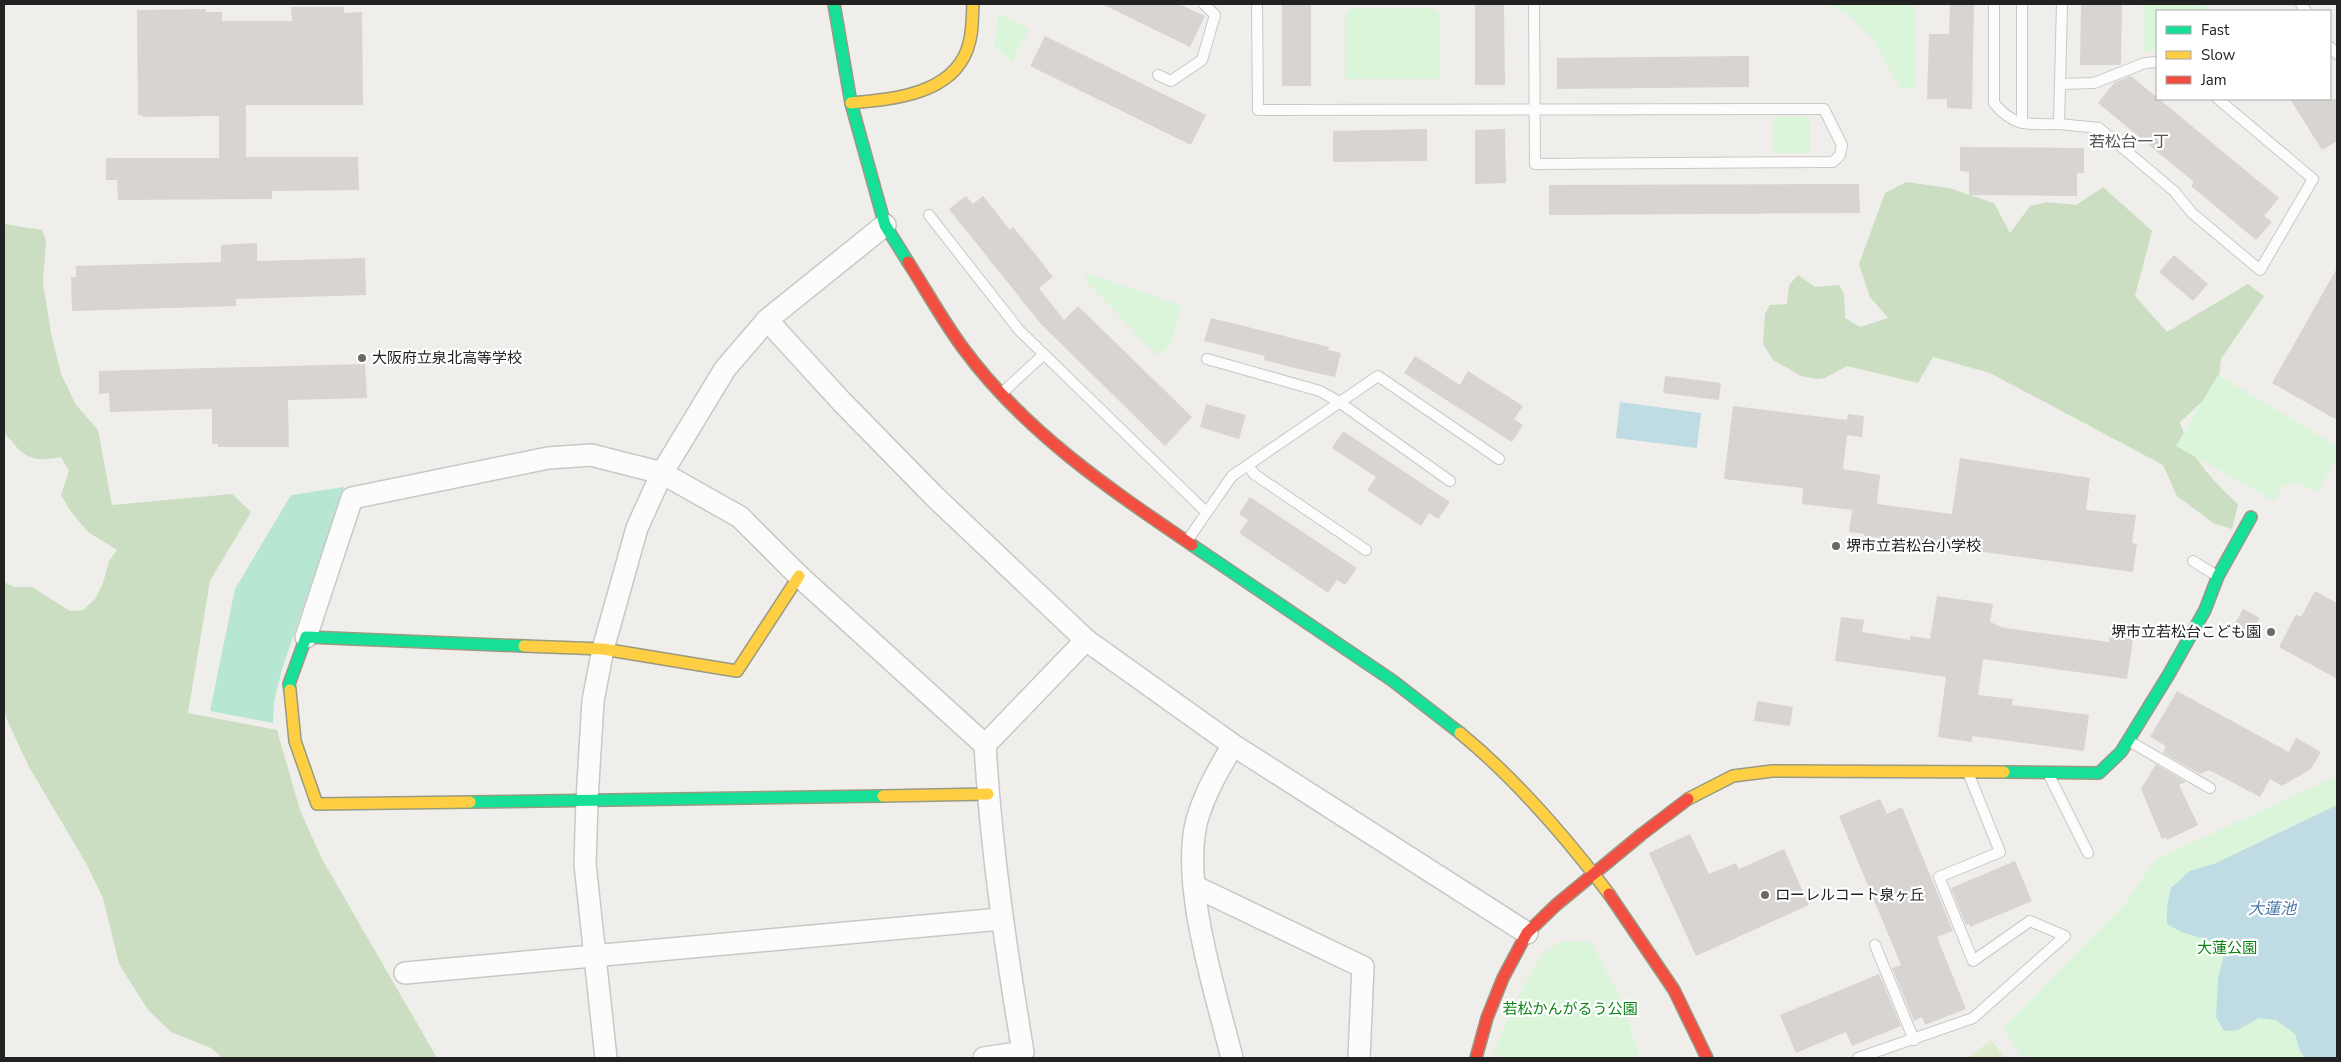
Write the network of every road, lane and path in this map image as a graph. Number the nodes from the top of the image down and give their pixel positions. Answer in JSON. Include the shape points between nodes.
{"nodes":[{"id":1,"x":834,"y":4,"type":"edge"},
{"id":2,"x":973,"y":4,"type":"edge"},
{"id":3,"x":1204,"y":4,"type":"edge"},
{"id":4,"x":1257,"y":4,"type":"edge"},
{"id":5,"x":1534,"y":4,"type":"edge"},
{"id":6,"x":1994,"y":4,"type":"edge"},
{"id":7,"x":2022,"y":4,"type":"edge"},
{"id":8,"x":2062,"y":4,"type":"edge"},
{"id":9,"x":2156,"y":62,"type":"edge"},
{"id":10,"x":1158,"y":75,"type":"dead end"},
{"id":11,"x":2060,"y":84,"type":"junction"},
{"id":12,"x":2219,"y":100,"type":"edge"},
{"id":13,"x":851,"y":103,"type":"junction"},
{"id":14,"x":1535,"y":109,"type":"junction"},
{"id":15,"x":2022,"y":123,"type":"junction"},
{"id":16,"x":2059,"y":124,"type":"junction"},
{"id":17,"x":929,"y":215,"type":"dead end"},
{"id":18,"x":885,"y":225,"type":"junction"},
{"id":19,"x":767,"y":320,"type":"junction"},
{"id":20,"x":1043,"y":355,"type":"junction"},
{"id":21,"x":1206,"y":359,"type":"dead end"},
{"id":22,"x":1002,"y":394,"type":"junction"},
{"id":23,"x":1340,"y":402,"type":"junction"},
{"id":24,"x":1500,"y":459,"type":"dead end"},
{"id":25,"x":1248,"y":465,"type":"junction"},
{"id":26,"x":662,"y":473,"type":"junction"},
{"id":27,"x":1450,"y":481,"type":"dead end"},
{"id":28,"x":1206,"y":512,"type":"junction"},
{"id":29,"x":2251,"y":517,"type":"dead end"},
{"id":30,"x":1186,"y":542,"type":"junction"},
{"id":31,"x":1366,"y":550,"type":"dead end"},
{"id":32,"x":2193,"y":561,"type":"dead end"},
{"id":33,"x":799,"y":576,"type":"junction"},
{"id":34,"x":2218,"y":576,"type":"junction"},
{"id":35,"x":306,"y":637,"type":"junction"},
{"id":36,"x":1086,"y":640,"type":"junction"},
{"id":37,"x":603,"y":648,"type":"junction"},
{"id":38,"x":2128,"y":741,"type":"junction"},
{"id":39,"x":1233,"y":744,"type":"junction"},
{"id":40,"x":986,"y":745,"type":"junction"},
{"id":41,"x":1968,"y":772,"type":"junction"},
{"id":42,"x":2048,"y":774,"type":"junction"},
{"id":43,"x":2210,"y":788,"type":"dead end"},
{"id":44,"x":988,"y":794,"type":"junction"},
{"id":45,"x":587,"y":800,"type":"junction"},
{"id":46,"x":2088,"y":853,"type":"dead end"},
{"id":47,"x":1593,"y":874,"type":"junction"},
{"id":48,"x":1194,"y":886,"type":"junction"},
{"id":49,"x":1001,"y":918,"type":"junction"},
{"id":50,"x":1527,"y":933,"type":"junction"},
{"id":51,"x":1875,"y":945,"type":"dead end"},
{"id":52,"x":593,"y":956,"type":"junction"},
{"id":53,"x":406,"y":973,"type":"dead end"},
{"id":54,"x":1914,"y":1040,"type":"junction"},
{"id":55,"x":606,"y":1058,"type":"edge"},
{"id":56,"x":984,"y":1058,"type":"edge"},
{"id":57,"x":1232,"y":1058,"type":"edge"},
{"id":58,"x":1359,"y":1058,"type":"edge"},
{"id":59,"x":1476,"y":1058,"type":"edge"},
{"id":60,"x":1707,"y":1058,"type":"edge"},
{"id":61,"x":1858,"y":1058,"type":"edge"}],
"edges":[{"from":1,"to":13,"type":"street"},
{"from":2,"to":13,"type":"street","via":[[965,56],[952,73],[929,88],[889,99]]},
{"from":3,"to":10,"type":"lane","via":[[1215,15],[1202,60],[1171,81]]},
{"from":4,"to":14,"type":"lane","via":[[1258,110]]},
{"from":5,"to":14,"type":"lane"},
{"from":6,"to":15,"type":"lane","via":[[1994,103],[2004,115]]},
{"from":7,"to":15,"type":"lane"},
{"from":8,"to":11,"type":"lane"},
{"from":9,"to":11,"type":"lane","via":[[2145,63],[2094,83]]},
{"from":11,"to":16,"type":"lane"},
{"from":12,"to":16,"type":"lane","via":[[2313,179],[2260,270],[2099,128]]},
{"from":13,"to":18,"type":"street"},
{"from":14,"to":14,"type":"lane","via":[[1535,164],[1833,162],[1840,155],[1842,145],[1824,109]]},
{"from":15,"to":16,"type":"lane"},
{"from":17,"to":20,"type":"lane","via":[[1019,330]]},
{"from":18,"to":19,"type":"street"},
{"from":18,"to":22,"type":"street","via":[[963,348]]},
{"from":19,"to":26,"type":"street","via":[[718,378]]},
{"from":19,"to":36,"type":"street","via":[[936,498]]},
{"from":20,"to":22,"type":"lane"},
{"from":20,"to":28,"type":"lane"},
{"from":21,"to":23,"type":"lane","via":[[1320,391]]},
{"from":22,"to":30,"type":"street","via":[[1046,438],[1104,485]]},
{"from":23,"to":24,"type":"lane","via":[[1378,376]]},
{"from":23,"to":25,"type":"lane"},
{"from":23,"to":27,"type":"lane"},
{"from":25,"to":28,"type":"lane","via":[[1232,476]]},
{"from":25,"to":31,"type":"lane","via":[[1254,474]]},
{"from":26,"to":33,"type":"street","via":[[740,517]]},
{"from":26,"to":35,"type":"street","via":[[591,455],[548,458],[352,498]]},
{"from":26,"to":37,"type":"street","via":[[637,528]]},
{"from":28,"to":30,"type":"lane"},
{"from":29,"to":34,"type":"street"},
{"from":30,"to":47,"type":"street","via":[[1394,682],[1462,735],[1518,787],[1571,844]]},
{"from":32,"to":34,"type":"lane"},
{"from":33,"to":37,"type":"street","via":[[737,671]]},
{"from":33,"to":40,"type":"street"},
{"from":34,"to":38,"type":"street","via":[[2206,610]]},
{"from":35,"to":37,"type":"street"},
{"from":35,"to":45,"type":"street","via":[[289,684],[295,741],[317,804]]},
{"from":36,"to":39,"type":"street"},
{"from":36,"to":40,"type":"street"},
{"from":37,"to":45,"type":"street","via":[[594,701]]},
{"from":38,"to":42,"type":"street","via":[[2099,773]]},
{"from":38,"to":43,"type":"lane"},
{"from":39,"to":48,"type":"street","via":[[1211,782],[1197,821],[1192,861]]},
{"from":39,"to":50,"type":"street"},
{"from":40,"to":44,"type":"street"},
{"from":41,"to":42,"type":"street"},
{"from":41,"to":47,"type":"street","via":[[1772,770],[1732,776],[1693,796]]},
{"from":41,"to":54,"type":"lane","via":[[2000,852],[1939,877],[1974,961],[2030,921],[2065,936],[1973,1018]]},
{"from":42,"to":46,"type":"lane"},
{"from":44,"to":45,"type":"street"},
{"from":44,"to":49,"type":"street"},
{"from":45,"to":52,"type":"street","via":[[584,864]]},
{"from":47,"to":50,"type":"street"},
{"from":47,"to":60,"type":"street","via":[[1674,990]]},
{"from":48,"to":57,"type":"street"},
{"from":48,"to":58,"type":"street","via":[[1363,967]]},
{"from":49,"to":52,"type":"street"},
{"from":49,"to":56,"type":"street","via":[[1023,1052]]},
{"from":50,"to":59,"type":"street","via":[[1503,978]]},
{"from":51,"to":54,"type":"lane"},
{"from":52,"to":53,"type":"street"},
{"from":52,"to":55,"type":"street"},
{"from":54,"to":61,"type":"lane"}]}
